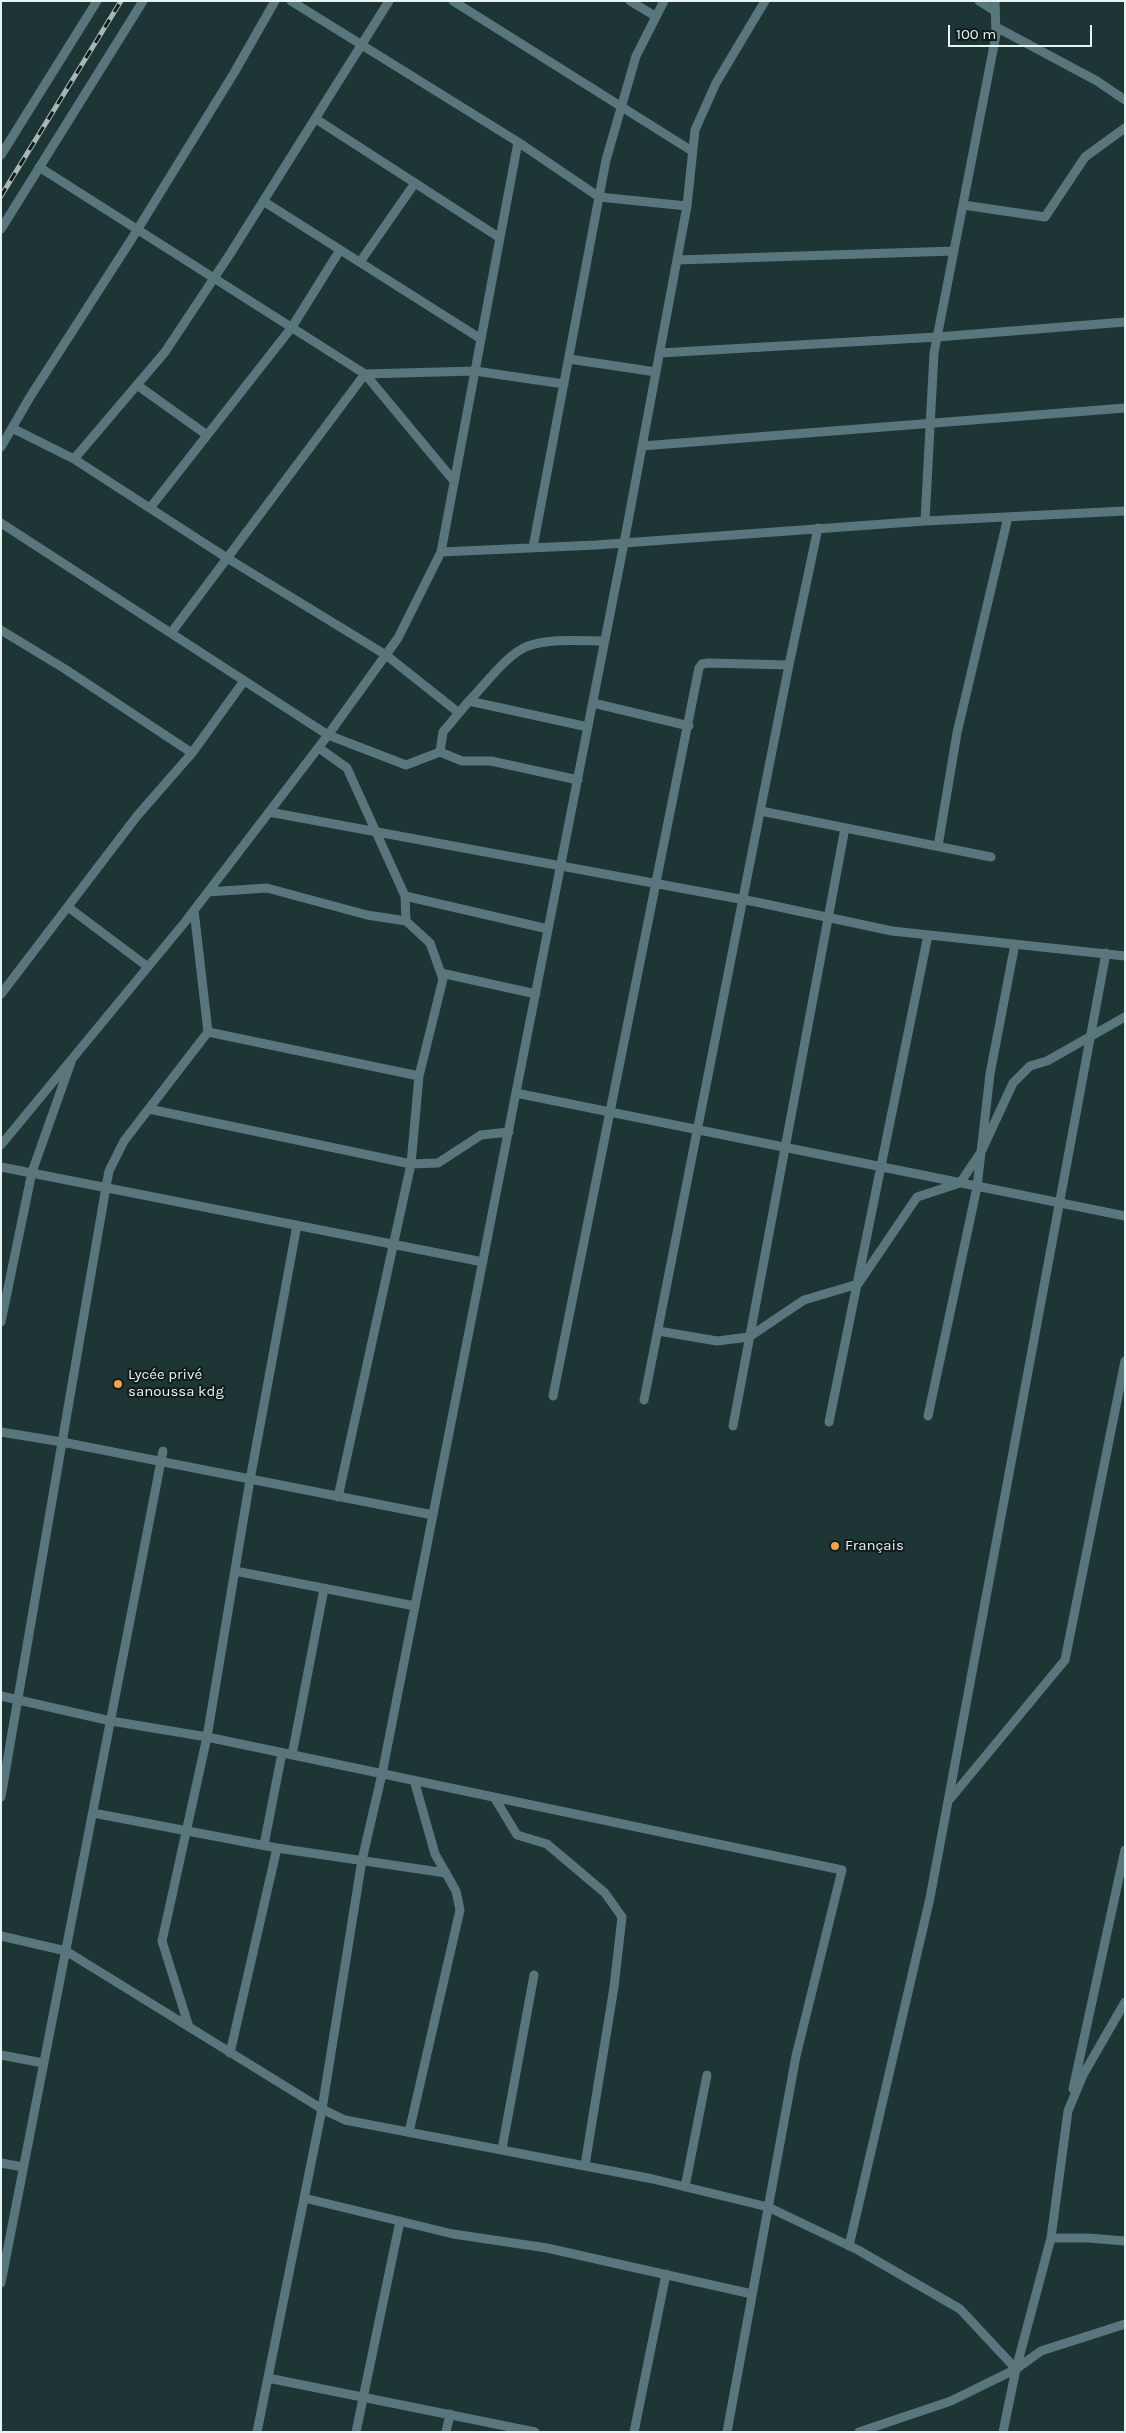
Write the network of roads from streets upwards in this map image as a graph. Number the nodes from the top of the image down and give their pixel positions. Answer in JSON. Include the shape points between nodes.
{"nodes":[{"id":1,"x":97,"y":1,"type":"edge"},
{"id":2,"x":143,"y":1,"type":"edge"},
{"id":3,"x":275,"y":1,"type":"edge"},
{"id":4,"x":290,"y":1,"type":"edge"},
{"id":5,"x":389,"y":1,"type":"edge"},
{"id":6,"x":453,"y":1,"type":"edge"},
{"id":7,"x":630,"y":1,"type":"edge"},
{"id":8,"x":664,"y":1,"type":"edge"},
{"id":9,"x":765,"y":1,"type":"edge"},
{"id":10,"x":979,"y":1,"type":"edge"},
{"id":11,"x":995,"y":1,"type":"edge"},
{"id":12,"x":995,"y":11,"type":"junction"},
{"id":13,"x":655,"y":16,"type":"junction"},
{"id":14,"x":996,"y":27,"type":"junction"},
{"id":15,"x":362,"y":46,"type":"junction"},
{"id":16,"x":1125,"y":100,"type":"edge"},
{"id":17,"x":622,"y":106,"type":"junction"},
{"id":18,"x":316,"y":119,"type":"junction"},
{"id":19,"x":1125,"y":128,"type":"edge"},
{"id":20,"x":518,"y":142,"type":"junction"},
{"id":21,"x":692,"y":151,"type":"junction"},
{"id":22,"x":1,"y":155,"type":"edge"},
{"id":23,"x":39,"y":167,"type":"junction"},
{"id":24,"x":416,"y":183,"type":"junction"},
{"id":25,"x":599,"y":197,"type":"junction"},
{"id":26,"x":264,"y":201,"type":"junction"},
{"id":27,"x":963,"y":205,"type":"junction"},
{"id":28,"x":687,"y":206,"type":"junction"},
{"id":29,"x":1,"y":229,"type":"edge"},
{"id":30,"x":137,"y":231,"type":"junction"},
{"id":31,"x":500,"y":238,"type":"junction"},
{"id":32,"x":340,"y":250,"type":"junction"},
{"id":33,"x":954,"y":251,"type":"junction"},
{"id":34,"x":677,"y":260,"type":"junction"},
{"id":35,"x":360,"y":262,"type":"junction"},
{"id":36,"x":214,"y":278,"type":"junction"},
{"id":37,"x":1125,"y":322,"type":"edge"},
{"id":38,"x":292,"y":327,"type":"junction"},
{"id":39,"x":937,"y":337,"type":"junction"},
{"id":40,"x":481,"y":339,"type":"junction"},
{"id":41,"x":660,"y":354,"type":"junction"},
{"id":42,"x":569,"y":359,"type":"junction"},
{"id":43,"x":475,"y":371,"type":"junction"},
{"id":44,"x":656,"y":372,"type":"junction"},
{"id":45,"x":365,"y":374,"type":"junction"},
{"id":46,"x":137,"y":384,"type":"junction"},
{"id":47,"x":564,"y":384,"type":"junction"},
{"id":48,"x":1125,"y":408,"type":"edge"},
{"id":49,"x":930,"y":424,"type":"junction"},
{"id":50,"x":12,"y":428,"type":"junction"},
{"id":51,"x":207,"y":435,"type":"junction"},
{"id":52,"x":642,"y":446,"type":"junction"},
{"id":53,"x":1,"y":447,"type":"edge"},
{"id":54,"x":74,"y":459,"type":"junction"},
{"id":55,"x":454,"y":481,"type":"junction"},
{"id":56,"x":150,"y":508,"type":"junction"},
{"id":57,"x":1125,"y":511,"type":"edge"},
{"id":58,"x":1008,"y":516,"type":"junction"},
{"id":59,"x":925,"y":521,"type":"junction"},
{"id":60,"x":1,"y":523,"type":"edge"},
{"id":61,"x":818,"y":528,"type":"junction"},
{"id":62,"x":624,"y":543,"type":"junction"},
{"id":63,"x":533,"y":547,"type":"junction"},
{"id":64,"x":441,"y":552,"type":"junction"},
{"id":65,"x":227,"y":558,"type":"junction"},
{"id":66,"x":1,"y":630,"type":"edge"},
{"id":67,"x":171,"y":633,"type":"junction"},
{"id":68,"x":605,"y":641,"type":"junction"},
{"id":69,"x":386,"y":655,"type":"junction"},
{"id":70,"x":789,"y":665,"type":"junction"},
{"id":71,"x":244,"y":681,"type":"junction"},
{"id":72,"x":469,"y":701,"type":"junction"},
{"id":73,"x":593,"y":702,"type":"junction"},
{"id":74,"x":459,"y":713,"type":"junction"},
{"id":75,"x":588,"y":726,"type":"junction"},
{"id":76,"x":689,"y":726,"type":"junction"},
{"id":77,"x":328,"y":735,"type":"junction"},
{"id":78,"x":319,"y":748,"type":"junction"},
{"id":79,"x":440,"y":752,"type":"junction"},
{"id":80,"x":192,"y":753,"type":"junction"},
{"id":81,"x":578,"y":780,"type":"junction"},
{"id":82,"x":761,"y":811,"type":"junction"},
{"id":83,"x":269,"y":812,"type":"junction"},
{"id":84,"x":845,"y":828,"type":"junction"},
{"id":85,"x":376,"y":832,"type":"junction"},
{"id":86,"x":938,"y":846,"type":"junction"},
{"id":87,"x":991,"y":857,"type":"dead end"},
{"id":88,"x":561,"y":867,"type":"junction"},
{"id":89,"x":656,"y":884,"type":"junction"},
{"id":90,"x":208,"y":892,"type":"junction"},
{"id":91,"x":405,"y":896,"type":"junction"},
{"id":92,"x":743,"y":899,"type":"junction"},
{"id":93,"x":68,"y":907,"type":"junction"},
{"id":94,"x":194,"y":910,"type":"junction"},
{"id":95,"x":828,"y":917,"type":"junction"},
{"id":96,"x":406,"y":921,"type":"junction"},
{"id":97,"x":548,"y":930,"type":"junction"},
{"id":98,"x":928,"y":935,"type":"junction"},
{"id":99,"x":1014,"y":944,"type":"junction"},
{"id":100,"x":1106,"y":953,"type":"junction"},
{"id":101,"x":1125,"y":956,"type":"edge"},
{"id":102,"x":148,"y":967,"type":"junction"},
{"id":103,"x":441,"y":973,"type":"junction"},
{"id":104,"x":1,"y":994,"type":"edge"},
{"id":105,"x":536,"y":994,"type":"junction"},
{"id":106,"x":1125,"y":1017,"type":"edge"},
{"id":107,"x":208,"y":1032,"type":"junction"},
{"id":108,"x":1090,"y":1037,"type":"junction"},
{"id":109,"x":74,"y":1054,"type":"junction"},
{"id":110,"x":419,"y":1076,"type":"junction"},
{"id":111,"x":516,"y":1093,"type":"junction"},
{"id":112,"x":149,"y":1109,"type":"junction"},
{"id":113,"x":610,"y":1112,"type":"junction"},
{"id":114,"x":697,"y":1130,"type":"junction"},
{"id":115,"x":509,"y":1132,"type":"junction"},
{"id":116,"x":1,"y":1145,"type":"edge"},
{"id":117,"x":784,"y":1148,"type":"junction"},
{"id":118,"x":981,"y":1152,"type":"junction"},
{"id":119,"x":410,"y":1164,"type":"junction"},
{"id":120,"x":1,"y":1166,"type":"edge"},
{"id":121,"x":882,"y":1168,"type":"junction"},
{"id":122,"x":32,"y":1172,"type":"junction"},
{"id":123,"x":960,"y":1183,"type":"junction"},
{"id":124,"x":106,"y":1187,"type":"junction"},
{"id":125,"x":977,"y":1187,"type":"junction"},
{"id":126,"x":1059,"y":1204,"type":"junction"},
{"id":127,"x":1125,"y":1216,"type":"edge"},
{"id":128,"x":298,"y":1225,"type":"junction"},
{"id":129,"x":392,"y":1244,"type":"junction"},
{"id":130,"x":483,"y":1262,"type":"junction"},
{"id":131,"x":858,"y":1284,"type":"junction"},
{"id":132,"x":1,"y":1322,"type":"edge"},
{"id":133,"x":658,"y":1331,"type":"junction"},
{"id":134,"x":749,"y":1337,"type":"junction"},
{"id":135,"x":1125,"y":1361,"type":"edge"},
{"id":136,"x":553,"y":1396,"type":"dead end"},
{"id":137,"x":644,"y":1400,"type":"dead end"},
{"id":138,"x":928,"y":1416,"type":"dead end"},
{"id":139,"x":829,"y":1422,"type":"dead end"},
{"id":140,"x":733,"y":1426,"type":"dead end"},
{"id":141,"x":1,"y":1432,"type":"edge"},
{"id":142,"x":62,"y":1442,"type":"junction"},
{"id":143,"x":163,"y":1451,"type":"dead end"},
{"id":144,"x":161,"y":1463,"type":"junction"},
{"id":145,"x":250,"y":1480,"type":"junction"},
{"id":146,"x":338,"y":1497,"type":"junction"},
{"id":147,"x":433,"y":1515,"type":"junction"},
{"id":148,"x":235,"y":1571,"type":"junction"},
{"id":149,"x":324,"y":1589,"type":"junction"},
{"id":150,"x":415,"y":1606,"type":"junction"},
{"id":151,"x":1,"y":1696,"type":"edge"},
{"id":152,"x":18,"y":1699,"type":"junction"},
{"id":153,"x":111,"y":1720,"type":"junction"},
{"id":154,"x":207,"y":1737,"type":"junction"},
{"id":155,"x":282,"y":1753,"type":"junction"},
{"id":156,"x":292,"y":1755,"type":"junction"},
{"id":157,"x":382,"y":1774,"type":"junction"},
{"id":158,"x":414,"y":1780,"type":"junction"},
{"id":159,"x":1,"y":1797,"type":"edge"},
{"id":160,"x":494,"y":1797,"type":"junction"},
{"id":161,"x":948,"y":1801,"type":"junction"},
{"id":162,"x":93,"y":1813,"type":"junction"},
{"id":163,"x":186,"y":1830,"type":"junction"},
{"id":164,"x":264,"y":1845,"type":"junction"},
{"id":165,"x":277,"y":1848,"type":"junction"},
{"id":166,"x":1125,"y":1850,"type":"edge"},
{"id":167,"x":362,"y":1860,"type":"junction"},
{"id":168,"x":446,"y":1873,"type":"junction"},
{"id":169,"x":1,"y":1936,"type":"edge"},
{"id":170,"x":66,"y":1951,"type":"junction"},
{"id":171,"x":534,"y":1975,"type":"dead end"},
{"id":172,"x":1125,"y":2002,"type":"edge"},
{"id":173,"x":189,"y":2027,"type":"junction"},
{"id":174,"x":230,"y":2053,"type":"junction"},
{"id":175,"x":1,"y":2055,"type":"edge"},
{"id":176,"x":43,"y":2063,"type":"junction"},
{"id":177,"x":706,"y":2075,"type":"dead end"},
{"id":178,"x":322,"y":2109,"type":"junction"},
{"id":179,"x":1068,"y":2111,"type":"junction"},
{"id":180,"x":409,"y":2132,"type":"junction"},
{"id":181,"x":502,"y":2149,"type":"junction"},
{"id":182,"x":1,"y":2163,"type":"edge"},
{"id":183,"x":585,"y":2165,"type":"junction"},
{"id":184,"x":23,"y":2167,"type":"junction"},
{"id":185,"x":686,"y":2187,"type":"junction"},
{"id":186,"x":304,"y":2198,"type":"junction"},
{"id":187,"x":768,"y":2207,"type":"junction"},
{"id":188,"x":400,"y":2221,"type":"junction"},
{"id":189,"x":1051,"y":2238,"type":"junction"},
{"id":190,"x":1125,"y":2241,"type":"edge"},
{"id":191,"x":850,"y":2246,"type":"junction"},
{"id":192,"x":666,"y":2274,"type":"junction"},
{"id":193,"x":1,"y":2283,"type":"edge"},
{"id":194,"x":752,"y":2294,"type":"junction"},
{"id":195,"x":1125,"y":2324,"type":"edge"},
{"id":196,"x":1016,"y":2370,"type":"junction"},
{"id":197,"x":268,"y":2378,"type":"junction"},
{"id":198,"x":362,"y":2397,"type":"junction"},
{"id":199,"x":450,"y":2414,"type":"junction"},
{"id":200,"x":257,"y":2432,"type":"edge"},
{"id":201,"x":356,"y":2432,"type":"edge"},
{"id":202,"x":446,"y":2432,"type":"edge"},
{"id":203,"x":535,"y":2432,"type":"edge"},
{"id":204,"x":634,"y":2432,"type":"edge"},
{"id":205,"x":727,"y":2432,"type":"edge"},
{"id":206,"x":859,"y":2432,"type":"edge"},
{"id":207,"x":1002,"y":2432,"type":"edge"}],
"edges":[{"from":1,"to":22,"type":"street"},
{"from":2,"to":23,"type":"street"},
{"from":3,"to":30,"type":"street"},
{"from":4,"to":15,"type":"street"},
{"from":5,"to":15,"type":"street"},
{"from":6,"to":17,"type":"street"},
{"from":7,"to":13,"type":"street"},
{"from":8,"to":13,"type":"street"},
{"from":9,"to":21,"type":"street","via":[[716,83],[695,130]]},
{"from":10,"to":12,"type":"street"},
{"from":11,"to":12,"type":"street"},
{"from":12,"to":14,"type":"street"},
{"from":13,"to":17,"type":"street","via":[[636,56]]},
{"from":14,"to":16,"type":"street","via":[[1097,81]]},
{"from":14,"to":27,"type":"street"},
{"from":15,"to":18,"type":"street"},
{"from":15,"to":20,"type":"street"},
{"from":17,"to":21,"type":"street"},
{"from":17,"to":25,"type":"street"},
{"from":18,"to":24,"type":"street"},
{"from":18,"to":26,"type":"street"},
{"from":19,"to":27,"type":"street","via":[[1085,158],[1045,216]]},
{"from":20,"to":25,"type":"street"},
{"from":20,"to":31,"type":"street"},
{"from":21,"to":28,"type":"street"},
{"from":23,"to":29,"type":"street"},
{"from":23,"to":30,"type":"street"},
{"from":24,"to":31,"type":"street"},
{"from":24,"to":35,"type":"street"},
{"from":25,"to":28,"type":"street"},
{"from":25,"to":42,"type":"street"},
{"from":26,"to":32,"type":"street"},
{"from":26,"to":36,"type":"street"},
{"from":27,"to":33,"type":"street"},
{"from":28,"to":34,"type":"street"},
{"from":30,"to":36,"type":"street"},
{"from":30,"to":50,"type":"street"},
{"from":31,"to":40,"type":"street"},
{"from":32,"to":35,"type":"street"},
{"from":32,"to":38,"type":"street"},
{"from":33,"to":34,"type":"street"},
{"from":33,"to":39,"type":"street"},
{"from":34,"to":41,"type":"street"},
{"from":35,"to":40,"type":"street"},
{"from":36,"to":38,"type":"street"},
{"from":36,"to":46,"type":"street","via":[[165,352]]},
{"from":37,"to":39,"type":"street"},
{"from":38,"to":45,"type":"street"},
{"from":38,"to":51,"type":"street"},
{"from":39,"to":41,"type":"street"},
{"from":39,"to":49,"type":"street"},
{"from":40,"to":43,"type":"street"},
{"from":41,"to":44,"type":"street"},
{"from":42,"to":44,"type":"street"},
{"from":42,"to":47,"type":"street"},
{"from":43,"to":45,"type":"street"},
{"from":43,"to":47,"type":"street"},
{"from":43,"to":55,"type":"street"},
{"from":44,"to":52,"type":"street"},
{"from":45,"to":55,"type":"street"},
{"from":45,"to":65,"type":"street"},
{"from":46,"to":51,"type":"street"},
{"from":46,"to":54,"type":"street"},
{"from":47,"to":63,"type":"street"},
{"from":48,"to":49,"type":"street"},
{"from":49,"to":52,"type":"street"},
{"from":49,"to":59,"type":"street"},
{"from":50,"to":53,"type":"street"},
{"from":50,"to":54,"type":"street"},
{"from":51,"to":56,"type":"street"},
{"from":52,"to":62,"type":"street"},
{"from":54,"to":56,"type":"street"},
{"from":55,"to":64,"type":"street"},
{"from":56,"to":65,"type":"street"},
{"from":57,"to":58,"type":"street"},
{"from":58,"to":59,"type":"street"},
{"from":58,"to":86,"type":"street","via":[[958,733]]},
{"from":59,"to":61,"type":"street"},
{"from":60,"to":67,"type":"street"},
{"from":61,"to":62,"type":"street"},
{"from":61,"to":70,"type":"street"},
{"from":62,"to":63,"type":"street"},
{"from":62,"to":68,"type":"street"},
{"from":63,"to":64,"type":"street"},
{"from":64,"to":69,"type":"street","via":[[398,638]]},
{"from":65,"to":67,"type":"street"},
{"from":65,"to":69,"type":"street"},
{"from":66,"to":80,"type":"street"},
{"from":67,"to":71,"type":"street"},
{"from":68,"to":72,"type":"street","via":[[528,646],[515,653]]},
{"from":68,"to":73,"type":"street"},
{"from":69,"to":74,"type":"street"},
{"from":69,"to":77,"type":"street"},
{"from":70,"to":76,"type":"street","via":[[702,664]]},
{"from":70,"to":82,"type":"street"},
{"from":71,"to":77,"type":"street"},
{"from":71,"to":80,"type":"street"},
{"from":72,"to":74,"type":"street"},
{"from":72,"to":75,"type":"street"},
{"from":73,"to":75,"type":"street"},
{"from":73,"to":76,"type":"street"},
{"from":74,"to":79,"type":"street","via":[[443,732]]},
{"from":75,"to":81,"type":"street"},
{"from":76,"to":89,"type":"street"},
{"from":77,"to":78,"type":"street"},
{"from":77,"to":79,"type":"street","via":[[406,765]]},
{"from":78,"to":83,"type":"street"},
{"from":78,"to":85,"type":"street","via":[[347,768]]},
{"from":79,"to":81,"type":"street","via":[[462,761],[491,761]]},
{"from":80,"to":93,"type":"street","via":[[137,816]]},
{"from":81,"to":88,"type":"street"},
{"from":82,"to":84,"type":"street"},
{"from":82,"to":92,"type":"street"},
{"from":83,"to":85,"type":"street"},
{"from":83,"to":90,"type":"street"},
{"from":84,"to":86,"type":"street"},
{"from":84,"to":95,"type":"street"},
{"from":85,"to":88,"type":"street"},
{"from":85,"to":91,"type":"street"},
{"from":86,"to":87,"type":"street"},
{"from":88,"to":89,"type":"street"},
{"from":88,"to":97,"type":"street"},
{"from":89,"to":92,"type":"street"},
{"from":89,"to":113,"type":"street"},
{"from":90,"to":94,"type":"street"},
{"from":90,"to":96,"type":"street","via":[[267,888],[367,915]]},
{"from":91,"to":96,"type":"street"},
{"from":91,"to":97,"type":"street"},
{"from":92,"to":95,"type":"street"},
{"from":92,"to":114,"type":"street"},
{"from":93,"to":102,"type":"street"},
{"from":93,"to":104,"type":"street"},
{"from":94,"to":102,"type":"street"},
{"from":94,"to":107,"type":"street"},
{"from":95,"to":98,"type":"street"},
{"from":95,"to":117,"type":"street"},
{"from":96,"to":103,"type":"street","via":[[430,942]]},
{"from":97,"to":105,"type":"street"},
{"from":98,"to":99,"type":"street"},
{"from":98,"to":121,"type":"street"},
{"from":99,"to":100,"type":"street"},
{"from":99,"to":118,"type":"street","via":[[990,1074]]},
{"from":100,"to":101,"type":"street"},
{"from":100,"to":108,"type":"street"},
{"from":102,"to":109,"type":"street"},
{"from":103,"to":105,"type":"street"},
{"from":103,"to":110,"type":"street","via":[[443,979]]},
{"from":105,"to":111,"type":"street"},
{"from":106,"to":108,"type":"street"},
{"from":107,"to":110,"type":"street"},
{"from":107,"to":112,"type":"street"},
{"from":108,"to":118,"type":"street","via":[[1047,1061],[1030,1066],[1013,1083]]},
{"from":108,"to":126,"type":"street"},
{"from":109,"to":116,"type":"street"},
{"from":109,"to":122,"type":"street"},
{"from":110,"to":119,"type":"street"},
{"from":111,"to":113,"type":"street"},
{"from":111,"to":115,"type":"street"},
{"from":112,"to":119,"type":"street"},
{"from":112,"to":124,"type":"street","via":[[124,1141],[109,1171]]},
{"from":113,"to":114,"type":"street"},
{"from":113,"to":136,"type":"street"},
{"from":114,"to":117,"type":"street"},
{"from":114,"to":133,"type":"street"},
{"from":115,"to":119,"type":"street","via":[[481,1135],[438,1163]]},
{"from":115,"to":130,"type":"street"},
{"from":117,"to":121,"type":"street"},
{"from":117,"to":134,"type":"street"},
{"from":118,"to":123,"type":"street"},
{"from":118,"to":125,"type":"street"},
{"from":119,"to":129,"type":"street"},
{"from":120,"to":122,"type":"street"},
{"from":121,"to":123,"type":"street"},
{"from":121,"to":131,"type":"street"},
{"from":122,"to":124,"type":"street"},
{"from":122,"to":132,"type":"street"},
{"from":123,"to":125,"type":"street"},
{"from":123,"to":131,"type":"street","via":[[917,1197]]},
{"from":124,"to":128,"type":"street"},
{"from":124,"to":142,"type":"street"},
{"from":125,"to":126,"type":"street"},
{"from":125,"to":138,"type":"street"},
{"from":126,"to":127,"type":"street"},
{"from":126,"to":161,"type":"street"},
{"from":128,"to":129,"type":"street"},
{"from":128,"to":145,"type":"street"},
{"from":129,"to":130,"type":"street"},
{"from":129,"to":146,"type":"street"},
{"from":130,"to":147,"type":"street"},
{"from":131,"to":134,"type":"street","via":[[804,1300]]},
{"from":131,"to":139,"type":"street"},
{"from":133,"to":134,"type":"street","via":[[717,1341]]},
{"from":133,"to":137,"type":"street"},
{"from":134,"to":140,"type":"street"},
{"from":135,"to":161,"type":"street","via":[[1065,1660]]},
{"from":141,"to":142,"type":"street"},
{"from":142,"to":144,"type":"street"},
{"from":142,"to":152,"type":"street"},
{"from":143,"to":144,"type":"street"},
{"from":144,"to":145,"type":"street"},
{"from":144,"to":153,"type":"street"},
{"from":145,"to":146,"type":"street"},
{"from":145,"to":148,"type":"street"},
{"from":146,"to":147,"type":"street"},
{"from":147,"to":150,"type":"street"},
{"from":148,"to":149,"type":"street"},
{"from":148,"to":154,"type":"street"},
{"from":149,"to":150,"type":"street"},
{"from":149,"to":156,"type":"street"},
{"from":150,"to":157,"type":"street"},
{"from":151,"to":152,"type":"street"},
{"from":152,"to":153,"type":"street"},
{"from":152,"to":159,"type":"street"},
{"from":153,"to":154,"type":"street"},
{"from":153,"to":162,"type":"street"},
{"from":154,"to":155,"type":"street"},
{"from":154,"to":163,"type":"street"},
{"from":155,"to":156,"type":"street"},
{"from":155,"to":164,"type":"street"},
{"from":156,"to":157,"type":"street"},
{"from":157,"to":158,"type":"street"},
{"from":157,"to":167,"type":"street"},
{"from":158,"to":160,"type":"street"},
{"from":158,"to":168,"type":"street","via":[[435,1854]]},
{"from":160,"to":183,"type":"street","via":[[517,1835],[547,1844],[605,1893],[622,1917]]},
{"from":160,"to":187,"type":"street","via":[[842,1870],[796,2056]]},
{"from":161,"to":191,"type":"street","via":[[930,1898]]},
{"from":162,"to":163,"type":"street"},
{"from":162,"to":170,"type":"street"},
{"from":163,"to":164,"type":"street"},
{"from":163,"to":173,"type":"street","via":[[162,1941]]},
{"from":164,"to":165,"type":"street"},
{"from":165,"to":167,"type":"street"},
{"from":165,"to":174,"type":"street"},
{"from":166,"to":179,"type":"street"},
{"from":167,"to":168,"type":"street"},
{"from":167,"to":178,"type":"street"},
{"from":168,"to":180,"type":"street","via":[[456,1891],[460,1910]]},
{"from":169,"to":170,"type":"street"},
{"from":170,"to":173,"type":"street"},
{"from":170,"to":176,"type":"street"},
{"from":171,"to":181,"type":"street"},
{"from":172,"to":179,"type":"street","via":[[1084,2075]]},
{"from":173,"to":174,"type":"street"},
{"from":174,"to":178,"type":"street"},
{"from":175,"to":176,"type":"street"},
{"from":176,"to":184,"type":"street"},
{"from":177,"to":185,"type":"street"},
{"from":178,"to":180,"type":"street","via":[[345,2120]]},
{"from":178,"to":186,"type":"street"},
{"from":179,"to":189,"type":"street"},
{"from":180,"to":181,"type":"street"},
{"from":181,"to":183,"type":"street"},
{"from":182,"to":184,"type":"street"},
{"from":183,"to":185,"type":"street"},
{"from":184,"to":193,"type":"street"},
{"from":185,"to":187,"type":"street"},
{"from":186,"to":188,"type":"street"},
{"from":186,"to":197,"type":"street"},
{"from":187,"to":191,"type":"street"},
{"from":187,"to":194,"type":"street"},
{"from":188,"to":192,"type":"street"},
{"from":188,"to":198,"type":"street"},
{"from":189,"to":190,"type":"street"},
{"from":189,"to":196,"type":"street"},
{"from":191,"to":196,"type":"street","via":[[960,2309]]},
{"from":192,"to":194,"type":"street"},
{"from":192,"to":204,"type":"street"},
{"from":194,"to":205,"type":"street"},
{"from":195,"to":196,"type":"street","via":[[1041,2351]]},
{"from":196,"to":206,"type":"street","via":[[951,2401]]},
{"from":196,"to":207,"type":"street"},
{"from":197,"to":198,"type":"street"},
{"from":197,"to":200,"type":"street"},
{"from":198,"to":199,"type":"street"},
{"from":198,"to":201,"type":"street"},
{"from":199,"to":202,"type":"street"},
{"from":199,"to":203,"type":"street"}]}
